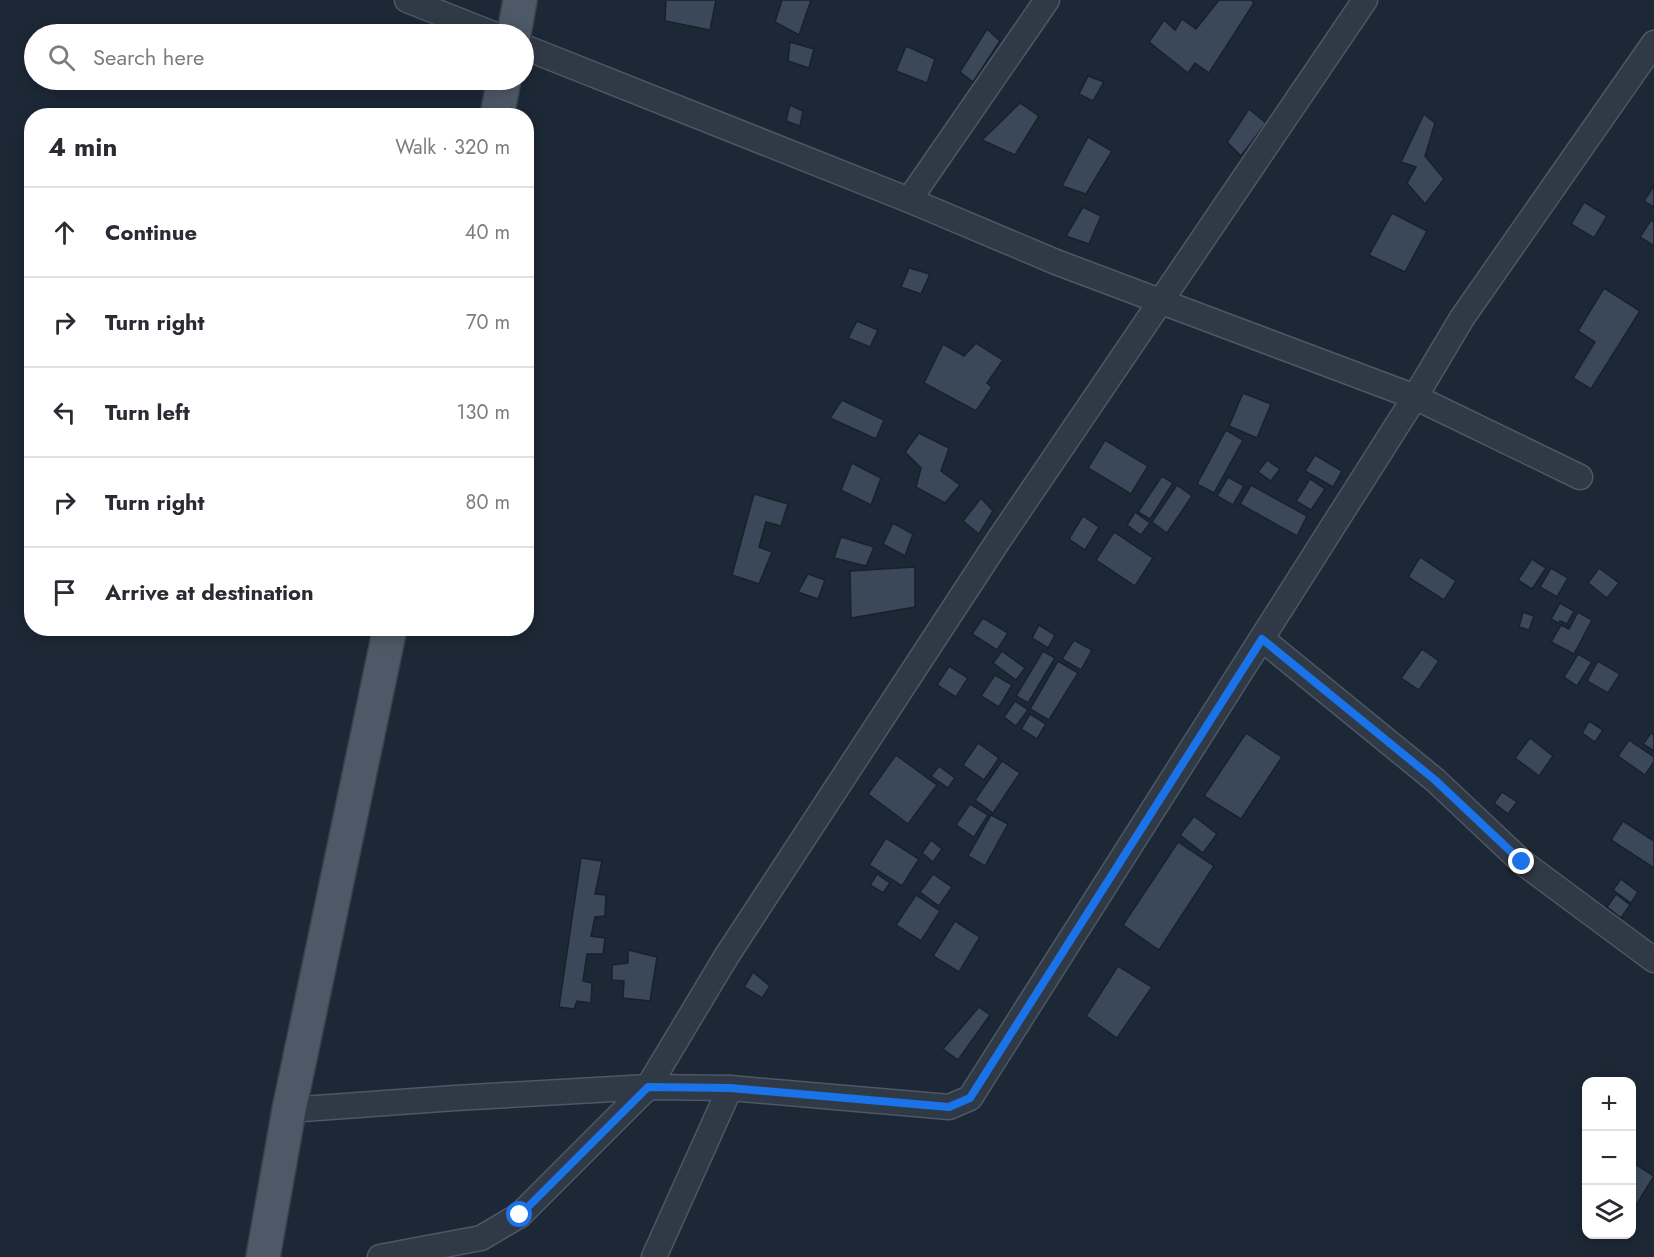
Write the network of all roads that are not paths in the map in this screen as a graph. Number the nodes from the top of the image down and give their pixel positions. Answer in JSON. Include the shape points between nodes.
{"nodes":[{"id":1,"x":407,"y":0,"type":"edge"},
{"id":2,"x":520,"y":0,"type":"edge"},
{"id":3,"x":1047,"y":0,"type":"edge"},
{"id":4,"x":1365,"y":0,"type":"edge"},
{"id":5,"x":468,"y":24,"type":"edge"},
{"id":6,"x":516,"y":24,"type":"edge"},
{"id":7,"x":1654,"y":44,"type":"edge"},
{"id":8,"x":534,"y":51,"type":"edge"},
{"id":9,"x":502,"y":90,"type":"edge"},
{"id":10,"x":499,"y":108,"type":"edge"},
{"id":11,"x":909,"y":201,"type":"junction"},
{"id":12,"x":1160,"y":301,"type":"junction"},
{"id":13,"x":1415,"y":397,"type":"junction"},
{"id":14,"x":1580,"y":477,"type":"dead end"},
{"id":15,"x":388,"y":636,"type":"edge"},
{"id":16,"x":1262,"y":639,"type":"junction"},
{"id":17,"x":1654,"y":960,"type":"edge"},
{"id":18,"x":648,"y":1087,"type":"junction"},
{"id":19,"x":730,"y":1088,"type":"junction"},
{"id":20,"x":289,"y":1110,"type":"junction"},
{"id":21,"x":262,"y":1257,"type":"edge"},
{"id":22,"x":380,"y":1257,"type":"edge"},
{"id":23,"x":654,"y":1257,"type":"edge"}],
"edges":[{"from":1,"to":5,"type":"street"},
{"from":2,"to":6,"type":"main road"},
{"from":3,"to":11,"type":"street"},
{"from":4,"to":12,"type":"street"},
{"from":7,"to":13,"type":"street","via":[[1462,318]]},
{"from":8,"to":11,"type":"street"},
{"from":9,"to":10,"type":"main road"},
{"from":11,"to":12,"type":"street"},
{"from":12,"to":13,"type":"street"},
{"from":12,"to":18,"type":"street","via":[[726,957]]},
{"from":13,"to":14,"type":"street"},
{"from":13,"to":16,"type":"street"},
{"from":15,"to":20,"type":"main road"},
{"from":16,"to":17,"type":"street","via":[[1435,780],[1522,862]]},
{"from":16,"to":19,"type":"street","via":[[970,1098],[949,1107]]},
{"from":18,"to":19,"type":"street"},
{"from":18,"to":20,"type":"street"},
{"from":18,"to":22,"type":"street","via":[[520,1215],[481,1238]]},
{"from":19,"to":23,"type":"street"},
{"from":20,"to":21,"type":"main road"}]}
